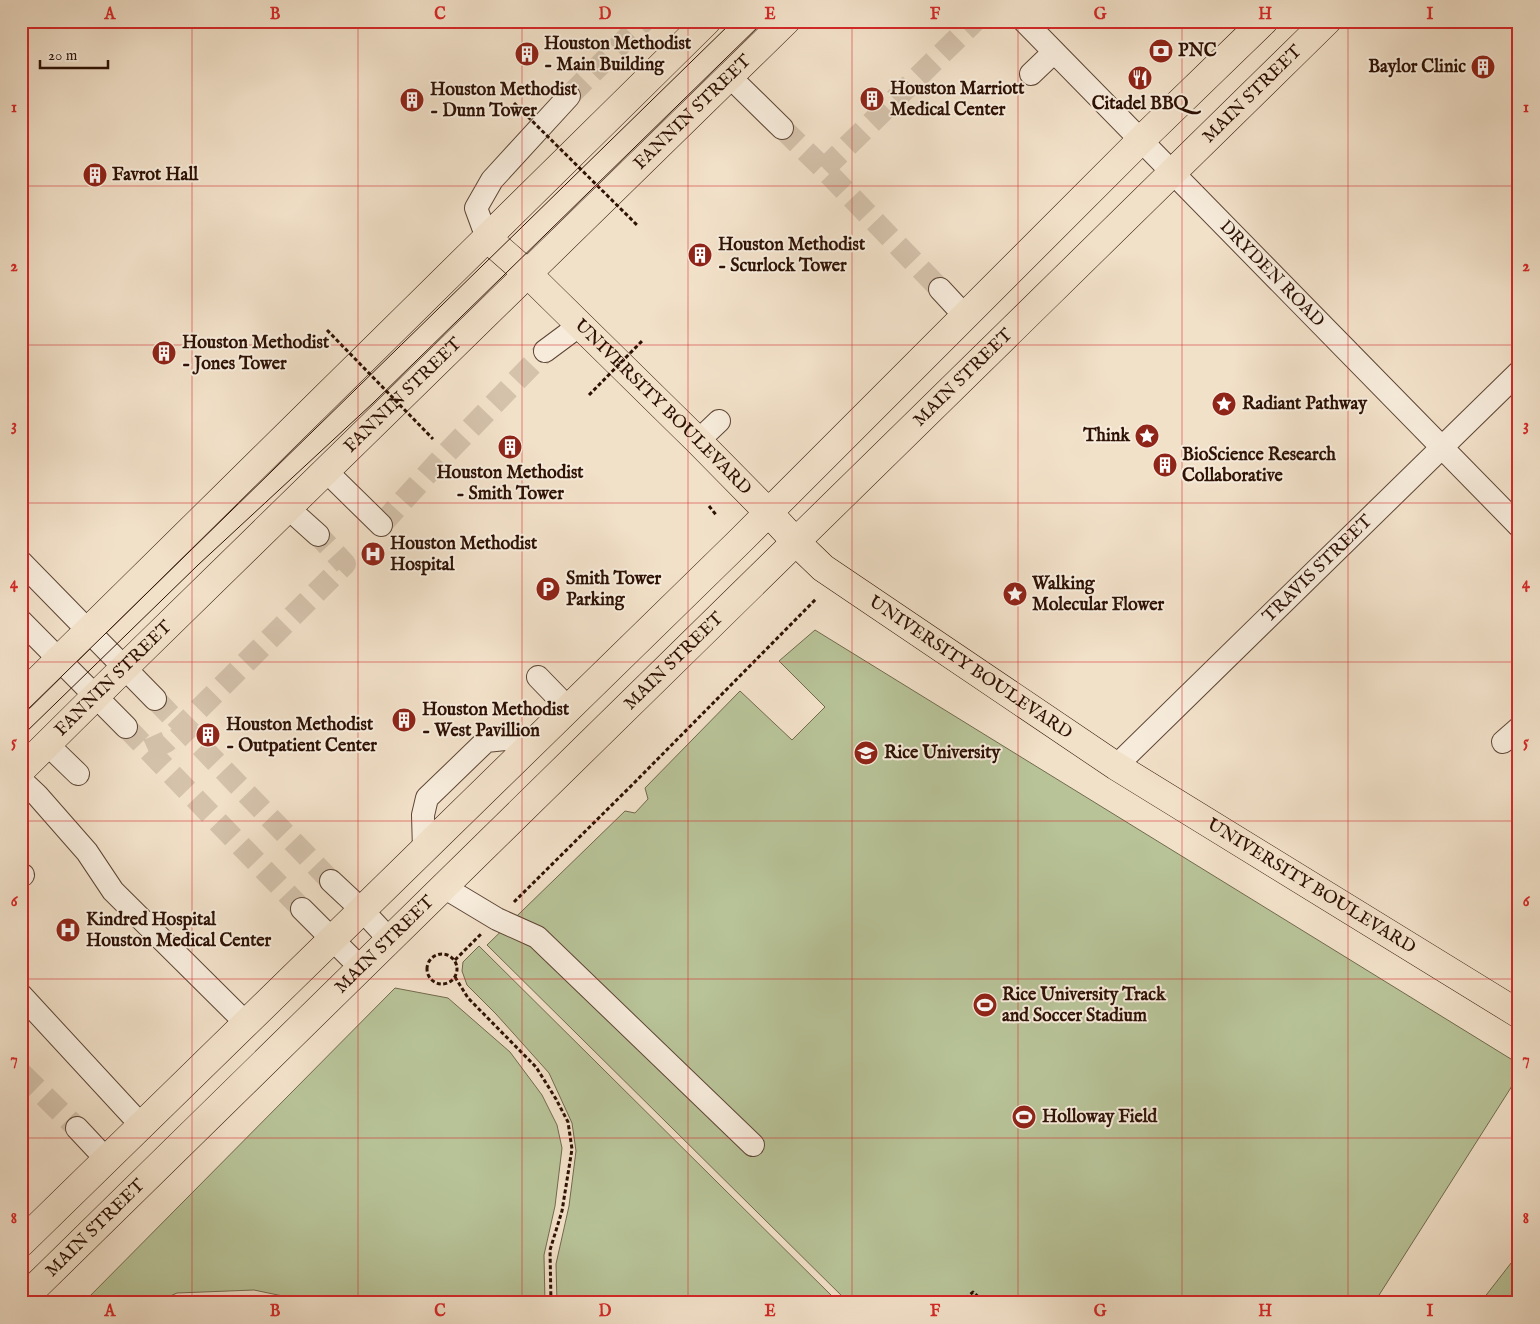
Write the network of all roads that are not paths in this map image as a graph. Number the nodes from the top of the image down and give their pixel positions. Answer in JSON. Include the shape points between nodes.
{"nodes":[{"id":1,"x":707,"y":21,"type":"edge"},
{"id":2,"x":786,"y":21,"type":"edge"},
{"id":3,"x":1024,"y":21,"type":"edge"},
{"id":4,"x":1264,"y":21,"type":"edge"},
{"id":5,"x":1327,"y":21,"type":"edge"},
{"id":6,"x":1054,"y":52,"type":"junction"},
{"id":7,"x":1031,"y":74,"type":"dead end"},
{"id":8,"x":730,"y":76,"type":"junction"},
{"id":9,"x":569,"y":96,"type":"tunnel mouth"},
{"id":10,"x":782,"y":128,"type":"tunnel mouth"},
{"id":11,"x":1140,"y":141,"type":"junction"},
{"id":12,"x":1173,"y":173,"type":"junction"},
{"id":13,"x":487,"y":238,"type":"junction"},
{"id":14,"x":528,"y":274,"type":"junction"},
{"id":15,"x":940,"y":289,"type":"tunnel mouth"},
{"id":16,"x":965,"y":316,"type":"junction"},
{"id":17,"x":580,"y":325,"type":"junction"},
{"id":18,"x":545,"y":351,"type":"tunnel mouth"},
{"id":19,"x":1519,"y":372,"type":"edge"},
{"id":20,"x":719,"y":421,"type":"dead end"},
{"id":21,"x":698,"y":441,"type":"junction"},
{"id":22,"x":1442,"y":447,"type":"junction"},
{"id":23,"x":326,"y":471,"type":"junction"},
{"id":24,"x":288,"y":508,"type":"junction"},
{"id":25,"x":768,"y":512,"type":"junction"},
{"id":26,"x":381,"y":525,"type":"dead end"},
{"id":27,"x":1519,"y":526,"type":"edge"},
{"id":28,"x":318,"y":535,"type":"tunnel mouth"},
{"id":29,"x":796,"y":542,"type":"junction"},
{"id":30,"x":21,"y":562,"type":"edge"},
{"id":31,"x":21,"y":621,"type":"edge"},
{"id":32,"x":89,"y":631,"type":"junction"},
{"id":33,"x":60,"y":660,"type":"junction"},
{"id":34,"x":125,"y":667,"type":"junction"},
{"id":35,"x":538,"y":677,"type":"dead end"},
{"id":36,"x":21,"y":697,"type":"edge"},
{"id":37,"x":96,"y":697,"type":"junction"},
{"id":38,"x":155,"y":698,"type":"tunnel mouth"},
{"id":39,"x":568,"y":708,"type":"junction"},
{"id":40,"x":126,"y":727,"type":"tunnel mouth"},
{"id":41,"x":48,"y":744,"type":"junction"},
{"id":42,"x":1116,"y":766,"type":"junction"},
{"id":43,"x":21,"y":770,"type":"edge"},
{"id":44,"x":78,"y":774,"type":"dead end"},
{"id":45,"x":21,"y":780,"type":"edge"},
{"id":46,"x":331,"y":881,"type":"tunnel mouth"},
{"id":47,"x":447,"y":884,"type":"junction"},
{"id":48,"x":302,"y":909,"type":"tunnel mouth"},
{"id":49,"x":362,"y":910,"type":"junction"},
{"id":50,"x":333,"y":938,"type":"junction"},
{"id":51,"x":390,"y":940,"type":"junction"},
{"id":52,"x":361,"y":968,"type":"junction"},
{"id":53,"x":21,"y":995,"type":"edge"},
{"id":54,"x":1519,"y":1014,"type":"edge"},
{"id":55,"x":246,"y":1023,"type":"junction"},
{"id":56,"x":142,"y":1126,"type":"junction"},
{"id":57,"x":78,"y":1128,"type":"tunnel mouth"},
{"id":58,"x":753,"y":1145,"type":"dead end"},
{"id":59,"x":107,"y":1160,"type":"junction"},
{"id":60,"x":21,"y":1243,"type":"edge"},
{"id":61,"x":21,"y":1301,"type":"edge"}],
"edges":[{"from":1,"to":13,"type":"main road"},
{"from":2,"to":8,"type":"main road","name":"FANNIN STREET"},
{"from":3,"to":6,"type":"street","name":"DRYDEN ROAD"},
{"from":4,"to":11,"type":"main road"},
{"from":5,"to":12,"type":"main road","name":"MAIN STREET"},
{"from":6,"to":7,"type":"street"},
{"from":6,"to":11,"type":"street","name":"DRYDEN ROAD"},
{"from":8,"to":10,"type":"street"},
{"from":8,"to":14,"type":"main road","name":"FANNIN STREET"},
{"from":9,"to":13,"type":"street","via":[[492,180],[476,208]]},
{"from":11,"to":12,"type":"street","name":"DRYDEN ROAD"},
{"from":11,"to":16,"type":"main road"},
{"from":12,"to":22,"type":"street","name":"DRYDEN ROAD"},
{"from":12,"to":29,"type":"main road","name":"MAIN STREET"},
{"from":13,"to":14,"type":"main road","name":"UNIVERSITY BOULEVARD"},
{"from":13,"to":32,"type":"main road"},
{"from":14,"to":17,"type":"main road","name":"UNIVERSITY BOULEVARD"},
{"from":14,"to":23,"type":"main road","name":"FANNIN STREET"},
{"from":15,"to":16,"type":"street"},
{"from":16,"to":25,"type":"main road"},
{"from":17,"to":18,"type":"street"},
{"from":17,"to":21,"type":"main road","name":"UNIVERSITY BOULEVARD"},
{"from":19,"to":22,"type":"street","name":"TRAVIS STREET"},
{"from":20,"to":21,"type":"street"},
{"from":21,"to":25,"type":"main road","name":"UNIVERSITY BOULEVARD"},
{"from":22,"to":27,"type":"street","name":"DRYDEN ROAD"},
{"from":22,"to":42,"type":"street","name":"TRAVIS STREET"},
{"from":23,"to":24,"type":"main road","name":"FANNIN STREET"},
{"from":23,"to":26,"type":"street"},
{"from":24,"to":28,"type":"street"},
{"from":24,"to":34,"type":"main road","name":"FANNIN STREET"},
{"from":25,"to":29,"type":"main road","name":"UNIVERSITY BOULEVARD"},
{"from":25,"to":39,"type":"main road"},
{"from":29,"to":42,"type":"main road","name":"UNIVERSITY BOULEVARD","via":[[822,568]]},
{"from":29,"to":47,"type":"main road","name":"MAIN STREET"},
{"from":30,"to":32,"type":"street"},
{"from":31,"to":33,"type":"street"},
{"from":32,"to":33,"type":"main road"},
{"from":32,"to":34,"type":"street"},
{"from":33,"to":36,"type":"main road"},
{"from":33,"to":37,"type":"street"},
{"from":34,"to":37,"type":"main road","name":"FANNIN STREET"},
{"from":34,"to":38,"type":"street"},
{"from":35,"to":39,"type":"street"},
{"from":37,"to":40,"type":"street"},
{"from":37,"to":41,"type":"main road","name":"FANNIN STREET"},
{"from":39,"to":49,"type":"main road"},
{"from":41,"to":43,"type":"main road","name":"FANNIN STREET"},
{"from":41,"to":44,"type":"street"},
{"from":42,"to":54,"type":"main road","name":"UNIVERSITY BOULEVARD"},
{"from":45,"to":55,"type":"street","via":[[87,852],[113,891]]},
{"from":46,"to":49,"type":"street"},
{"from":47,"to":51,"type":"main road","name":"MAIN STREET"},
{"from":47,"to":58,"type":"street","via":[[452,892],[497,919],[537,936]]},
{"from":48,"to":50,"type":"street"},
{"from":49,"to":50,"type":"main road"},
{"from":49,"to":51,"type":"street"},
{"from":50,"to":52,"type":"street"},
{"from":50,"to":55,"type":"main road"},
{"from":51,"to":52,"type":"main road","name":"MAIN STREET"},
{"from":52,"to":61,"type":"main road","name":"MAIN STREET"},
{"from":53,"to":56,"type":"street"},
{"from":55,"to":56,"type":"main road"},
{"from":56,"to":59,"type":"main road"},
{"from":57,"to":59,"type":"street"},
{"from":59,"to":60,"type":"main road"}]}
